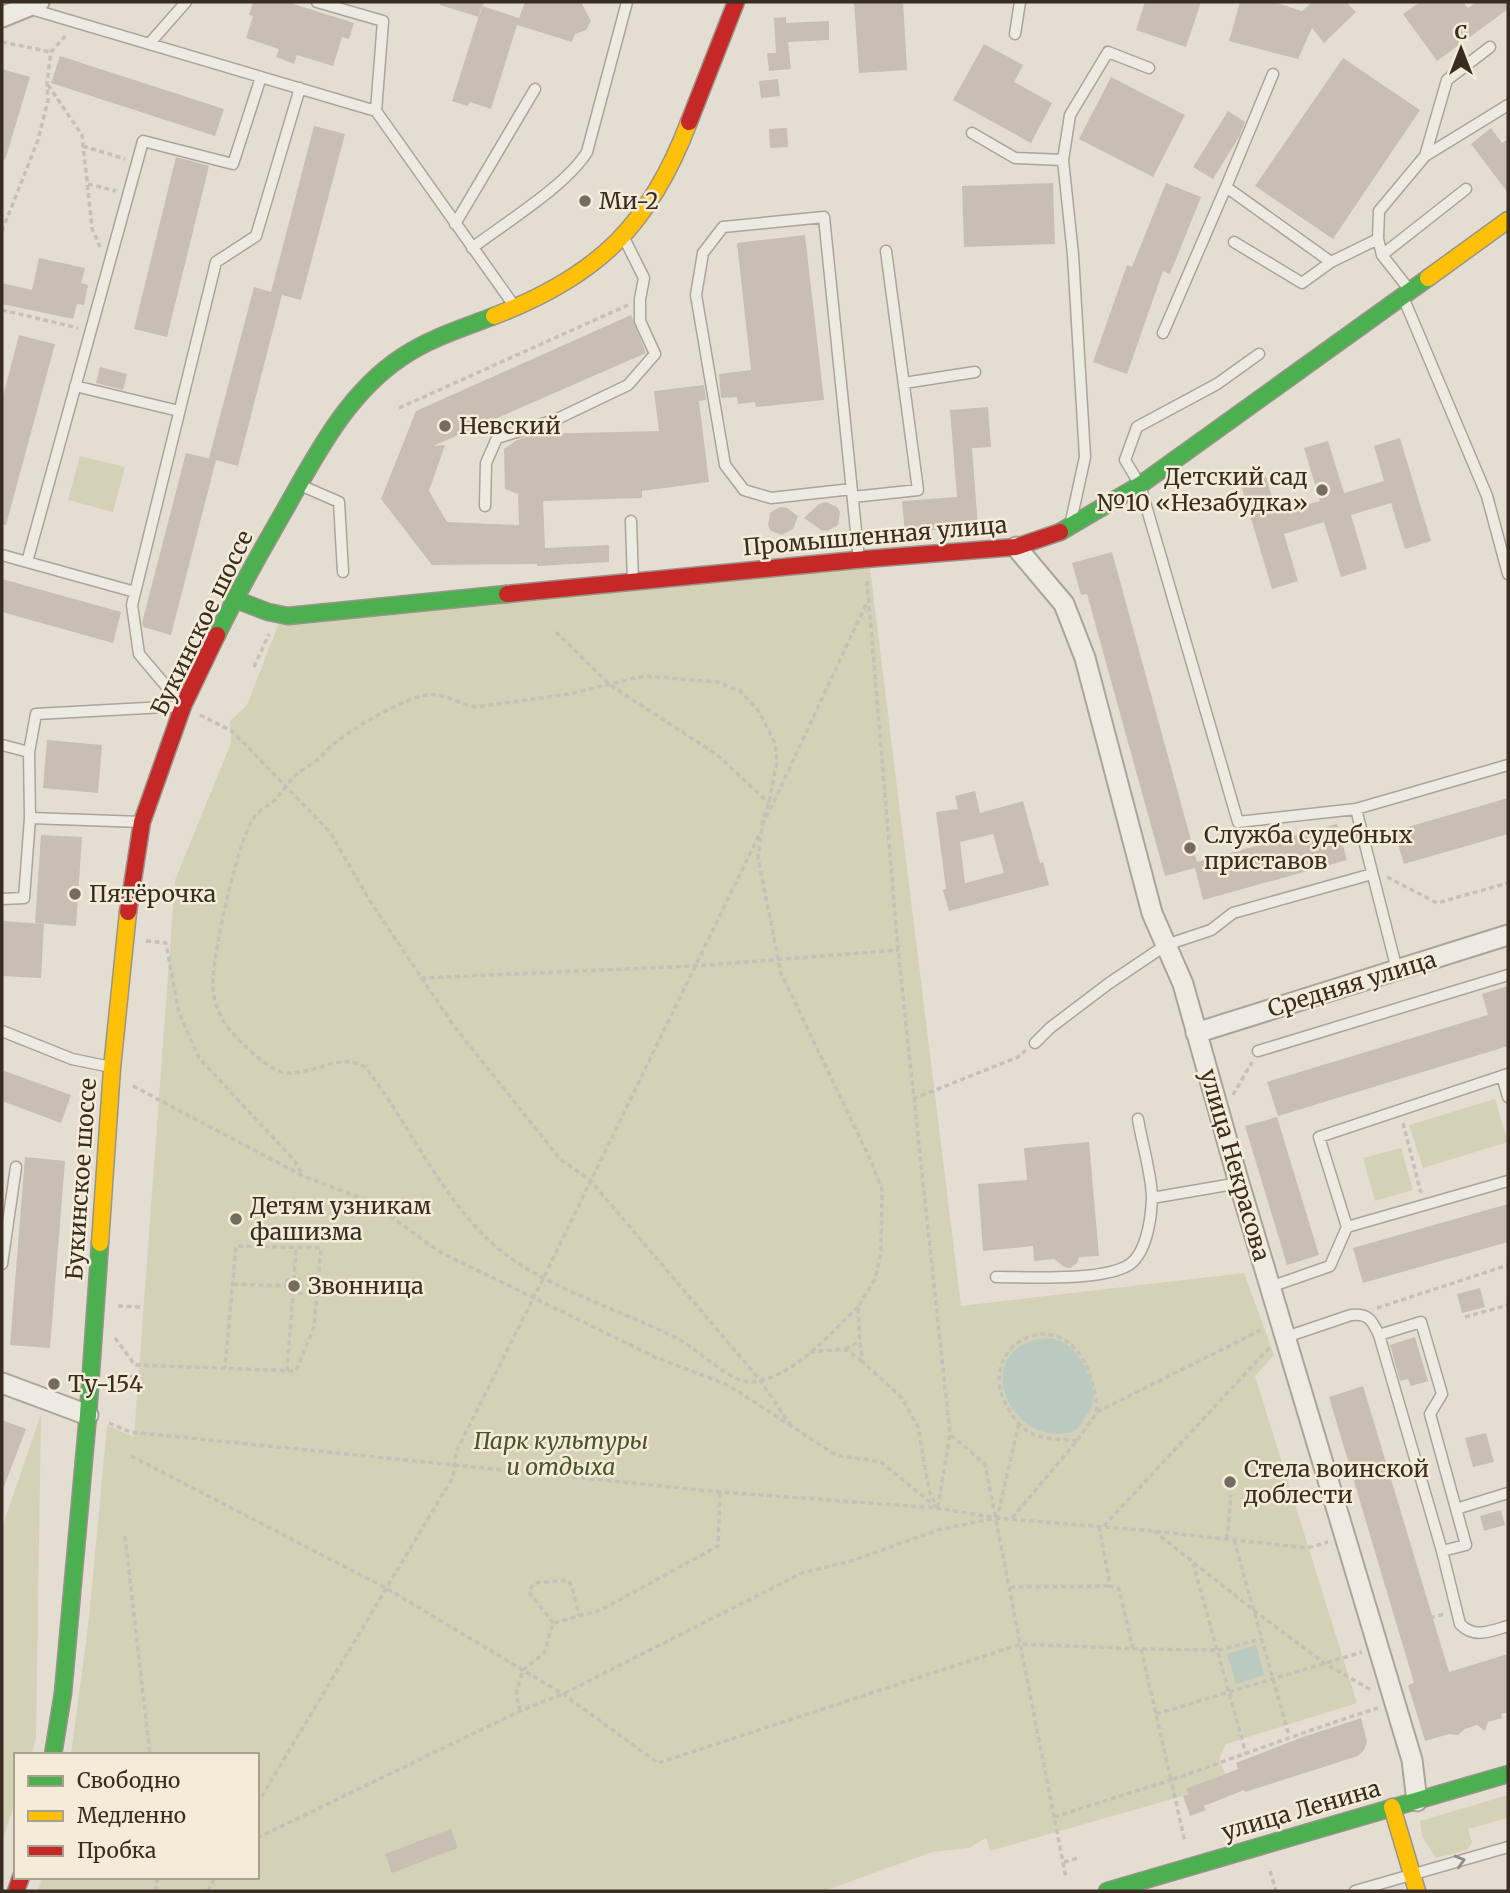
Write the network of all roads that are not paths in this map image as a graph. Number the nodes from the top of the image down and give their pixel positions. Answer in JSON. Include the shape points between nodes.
{"nodes":[{"id":1,"x":186,"y":2,"type":"edge"},
{"id":2,"x":317,"y":2,"type":"edge"},
{"id":3,"x":627,"y":2,"type":"edge"},
{"id":4,"x":736,"y":2,"type":"edge"},
{"id":5,"x":1020,"y":2,"type":"edge"},
{"id":6,"x":33,"y":4,"type":"edge"},
{"id":7,"x":2,"y":17,"type":"edge"},
{"id":8,"x":1015,"y":34,"type":"dead end"},
{"id":9,"x":149,"y":44,"type":"junction"},
{"id":10,"x":1490,"y":47,"type":"dead end"},
{"id":11,"x":1149,"y":68,"type":"dead end"},
{"id":12,"x":1273,"y":74,"type":"dead end"},
{"id":13,"x":261,"y":77,"type":"junction"},
{"id":14,"x":300,"y":88,"type":"junction"},
{"id":15,"x":535,"y":89,"type":"dead end"},
{"id":16,"x":1508,"y":105,"type":"edge"},
{"id":17,"x":376,"y":111,"type":"junction"},
{"id":18,"x":972,"y":133,"type":"dead end"},
{"id":19,"x":1425,"y":156,"type":"junction"},
{"id":20,"x":1063,"y":160,"type":"junction"},
{"id":21,"x":1226,"y":187,"type":"junction"},
{"id":22,"x":1466,"y":189,"type":"dead end"},
{"id":23,"x":1508,"y":220,"type":"edge"},
{"id":24,"x":455,"y":224,"type":"junction"},
{"id":25,"x":624,"y":237,"type":"junction"},
{"id":26,"x":1378,"y":239,"type":"junction"},
{"id":27,"x":1234,"y":242,"type":"dead end"},
{"id":28,"x":472,"y":248,"type":"junction"},
{"id":29,"x":886,"y":251,"type":"dead end"},
{"id":30,"x":1382,"y":255,"type":"junction"},
{"id":31,"x":1331,"y":262,"type":"junction"},
{"id":32,"x":1407,"y":294,"type":"junction"},
{"id":33,"x":515,"y":308,"type":"junction"},
{"id":34,"x":1163,"y":333,"type":"dead end"},
{"id":35,"x":1259,"y":354,"type":"dead end"},
{"id":36,"x":975,"y":372,"type":"dead end"},
{"id":37,"x":904,"y":383,"type":"junction"},
{"id":38,"x":75,"y":386,"type":"junction"},
{"id":39,"x":179,"y":411,"type":"junction"},
{"id":40,"x":299,"y":485,"type":"junction"},
{"id":41,"x":1140,"y":485,"type":"junction"},
{"id":42,"x":853,"y":493,"type":"junction"},
{"id":43,"x":485,"y":506,"type":"dead end"},
{"id":44,"x":631,"y":521,"type":"dead end"},
{"id":45,"x":1070,"y":525,"type":"junction"},
{"id":46,"x":1016,"y":547,"type":"junction"},
{"id":47,"x":2,"y":555,"type":"edge"},
{"id":48,"x":863,"y":560,"type":"junction"},
{"id":49,"x":27,"y":562,"type":"junction"},
{"id":50,"x":343,"y":572,"type":"dead end"},
{"id":51,"x":1508,"y":574,"type":"edge"},
{"id":52,"x":633,"y":582,"type":"junction"},
{"id":53,"x":135,"y":592,"type":"junction"},
{"id":54,"x":234,"y":599,"type":"junction"},
{"id":55,"x":183,"y":706,"type":"junction"},
{"id":56,"x":2,"y":745,"type":"edge"},
{"id":57,"x":29,"y":752,"type":"junction"},
{"id":58,"x":1508,"y":765,"type":"edge"},
{"id":59,"x":1356,"y":809,"type":"junction"},
{"id":60,"x":30,"y":818,"type":"junction"},
{"id":61,"x":142,"y":822,"type":"junction"},
{"id":62,"x":1372,"y":871,"type":"junction"},
{"id":63,"x":2,"y":899,"type":"edge"},
{"id":64,"x":1508,"y":935,"type":"edge"},
{"id":65,"x":1166,"y":945,"type":"junction"},
{"id":66,"x":1397,"y":970,"type":"junction"},
{"id":67,"x":1508,"y":975,"type":"edge"},
{"id":68,"x":2,"y":1031,"type":"edge"},
{"id":69,"x":1196,"y":1033,"type":"junction"},
{"id":70,"x":1035,"y":1043,"type":"road end"},
{"id":71,"x":1258,"y":1051,"type":"road end"},
{"id":72,"x":112,"y":1068,"type":"junction"},
{"id":73,"x":1505,"y":1075,"type":"edge"},
{"id":74,"x":1508,"y":1097,"type":"edge"},
{"id":75,"x":1138,"y":1119,"type":"dead end"},
{"id":76,"x":16,"y":1167,"type":"dead end"},
{"id":77,"x":1508,"y":1181,"type":"edge"},
{"id":78,"x":1240,"y":1183,"type":"junction"},
{"id":79,"x":1152,"y":1198,"type":"junction"},
{"id":80,"x":5,"y":1221,"type":"edge"},
{"id":81,"x":1348,"y":1227,"type":"junction"},
{"id":82,"x":2,"y":1264,"type":"edge"},
{"id":83,"x":996,"y":1277,"type":"dead end"},
{"id":84,"x":1270,"y":1287,"type":"junction"},
{"id":85,"x":1281,"y":1333,"type":"junction"},
{"id":86,"x":1379,"y":1335,"type":"junction"},
{"id":87,"x":2,"y":1383,"type":"edge"},
{"id":88,"x":88,"y":1415,"type":"junction"},
{"id":89,"x":1508,"y":1493,"type":"edge"},
{"id":90,"x":1456,"y":1509,"type":"junction"},
{"id":91,"x":1442,"y":1551,"type":"junction"},
{"id":92,"x":1508,"y":1626,"type":"edge"},
{"id":93,"x":53,"y":1753,"type":"edge"},
{"id":94,"x":1508,"y":1774,"type":"edge"},
{"id":95,"x":1417,"y":1801,"type":"junction"},
{"id":96,"x":1392,"y":1807,"type":"junction"},
{"id":97,"x":1508,"y":1847,"type":"edge"},
{"id":98,"x":1412,"y":1874,"type":"junction"},
{"id":99,"x":1107,"y":1891,"type":"edge"},
{"id":100,"x":1354,"y":1891,"type":"edge"},
{"id":101,"x":1417,"y":1891,"type":"edge"}],
"edges":[{"from":1,"to":9,"type":"lane"},
{"from":2,"to":17,"type":"lane","via":[[383,21]]},
{"from":3,"to":28,"type":"lane","via":[[580,164]]},
{"from":4,"to":25,"type":"main road","name":"Букинское шоссе","via":[[664,181]]},
{"from":5,"to":8,"type":"lane"},
{"from":6,"to":7,"type":"street"},
{"from":6,"to":9,"type":"lane","via":[[77,23]]},
{"from":9,"to":13,"type":"lane"},
{"from":10,"to":19,"type":"lane","via":[[1447,80]]},
{"from":11,"to":20,"type":"lane","via":[[1108,52],[1070,115]]},
{"from":12,"to":21,"type":"lane"},
{"from":13,"to":14,"type":"lane"},
{"from":13,"to":38,"type":"lane","via":[[233,164],[143,141]]},
{"from":14,"to":17,"type":"lane"},
{"from":14,"to":39,"type":"lane","via":[[256,236],[216,262]]},
{"from":15,"to":24,"type":"lane"},
{"from":16,"to":19,"type":"lane"},
{"from":17,"to":24,"type":"lane"},
{"from":18,"to":20,"type":"lane","via":[[1015,158]]},
{"from":19,"to":26,"type":"lane","via":[[1379,211]]},
{"from":20,"to":45,"type":"lane","via":[[1084,457]]},
{"from":21,"to":31,"type":"lane"},
{"from":21,"to":34,"type":"lane"},
{"from":22,"to":30,"type":"lane"},
{"from":23,"to":32,"type":"main road","name":"Промышленная улица"},
{"from":24,"to":28,"type":"lane"},
{"from":25,"to":33,"type":"main road","name":"Букинское шоссе","via":[[555,288]]},
{"from":25,"to":43,"type":"lane","via":[[644,278],[640,321],[655,354],[628,385],[555,420],[497,438],[486,463]]},
{"from":26,"to":30,"type":"lane"},
{"from":26,"to":31,"type":"lane"},
{"from":27,"to":31,"type":"lane","via":[[1301,283]]},
{"from":28,"to":33,"type":"lane"},
{"from":29,"to":37,"type":"lane"},
{"from":30,"to":32,"type":"lane"},
{"from":32,"to":41,"type":"main road","name":"Промышленная улица"},
{"from":32,"to":51,"type":"lane","via":[[1487,496]]},
{"from":33,"to":40,"type":"main road","name":"Букинское шоссе","via":[[436,338],[393,364],[339,419]]},
{"from":35,"to":41,"type":"lane","via":[[1217,384],[1137,427],[1125,460]]},
{"from":36,"to":37,"type":"lane"},
{"from":37,"to":42,"type":"lane","via":[[918,489]]},
{"from":38,"to":39,"type":"lane"},
{"from":38,"to":49,"type":"lane"},
{"from":39,"to":53,"type":"lane"},
{"from":40,"to":50,"type":"lane","via":[[339,502]]},
{"from":40,"to":54,"type":"main road","name":"Букинское шоссе"},
{"from":41,"to":45,"type":"main road","name":"Промышленная улица"},
{"from":41,"to":59,"type":"lane","via":[[1238,822]]},
{"from":42,"to":42,"type":"lane","via":[[824,217],[723,227],[703,253],[696,296],[725,465],[744,490],[771,498]]},
{"from":42,"to":48,"type":"lane"},
{"from":44,"to":52,"type":"lane"},
{"from":45,"to":46,"type":"main road","name":"Промышленная улица"},
{"from":46,"to":48,"type":"main road","name":"Промышленная улица"},
{"from":46,"to":65,"type":"street","name":"улица Некрасова","via":[[1064,604],[1074,626],[1152,913]]},
{"from":47,"to":49,"type":"lane"},
{"from":48,"to":52,"type":"main road","name":"Промышленная улица"},
{"from":49,"to":53,"type":"lane"},
{"from":52,"to":54,"type":"main road","name":"Промышленная улица","via":[[288,616]]},
{"from":53,"to":55,"type":"lane","via":[[132,605],[139,653]]},
{"from":54,"to":55,"type":"main road","name":"Букинское шоссе"},
{"from":55,"to":57,"type":"lane","via":[[36,713]]},
{"from":55,"to":61,"type":"main road","name":"Букинское шоссе"},
{"from":56,"to":57,"type":"lane"},
{"from":57,"to":60,"type":"lane"},
{"from":58,"to":59,"type":"lane"},
{"from":59,"to":62,"type":"lane"},
{"from":60,"to":61,"type":"lane"},
{"from":60,"to":63,"type":"lane","via":[[24,898]]},
{"from":61,"to":72,"type":"main road","name":"Букинское шоссе","via":[[124,935]]},
{"from":62,"to":65,"type":"lane","via":[[1233,913],[1211,930]]},
{"from":62,"to":66,"type":"lane"},
{"from":64,"to":66,"type":"street","name":"Средняя улица"},
{"from":65,"to":69,"type":"street","name":"улица Некрасова","via":[[1183,984]]},
{"from":65,"to":70,"type":"lane","via":[[1108,984]]},
{"from":66,"to":69,"type":"street","name":"Средняя улица"},
{"from":67,"to":71,"type":"lane"},
{"from":68,"to":72,"type":"lane","via":[[72,1059]]},
{"from":69,"to":78,"type":"street","name":"улица Некрасова"},
{"from":72,"to":88,"type":"main road","name":"Букинское шоссе"},
{"from":73,"to":74,"type":"lane"},
{"from":73,"to":81,"type":"lane","via":[[1319,1137]]},
{"from":75,"to":79,"type":"lane"},
{"from":76,"to":80,"type":"lane"},
{"from":77,"to":81,"type":"lane"},
{"from":78,"to":79,"type":"lane"},
{"from":78,"to":84,"type":"street","name":"улица Некрасова"},
{"from":79,"to":83,"type":"lane","via":[[1148,1229],[1138,1256],[1127,1267],[1070,1276]]},
{"from":80,"to":82,"type":"lane"},
{"from":81,"to":84,"type":"lane","via":[[1330,1266]]},
{"from":84,"to":85,"type":"street","name":"улица Некрасова"},
{"from":85,"to":86,"type":"lane","via":[[1361,1314],[1371,1318]]},
{"from":85,"to":95,"type":"street","name":"улица Некрасова","via":[[1412,1760]]},
{"from":86,"to":90,"type":"lane","via":[[1421,1322],[1442,1394],[1430,1414]]},
{"from":86,"to":91,"type":"lane"},
{"from":87,"to":88,"type":"street"},
{"from":88,"to":93,"type":"main road","name":"Букинское шоссе"},
{"from":89,"to":90,"type":"lane"},
{"from":90,"to":91,"type":"lane","via":[[1466,1545]]},
{"from":91,"to":92,"type":"lane","via":[[1460,1624],[1467,1632],[1481,1634]]},
{"from":94,"to":95,"type":"main road","name":"улица Ленина"},
{"from":95,"to":96,"type":"main road","name":"улица Ленина"},
{"from":96,"to":98,"type":"main road"},
{"from":96,"to":99,"type":"main road","name":"улица Ленина"},
{"from":98,"to":97,"type":"lane","one_way":true},
{"from":98,"to":100,"type":"lane"},
{"from":98,"to":101,"type":"main road"}]}
